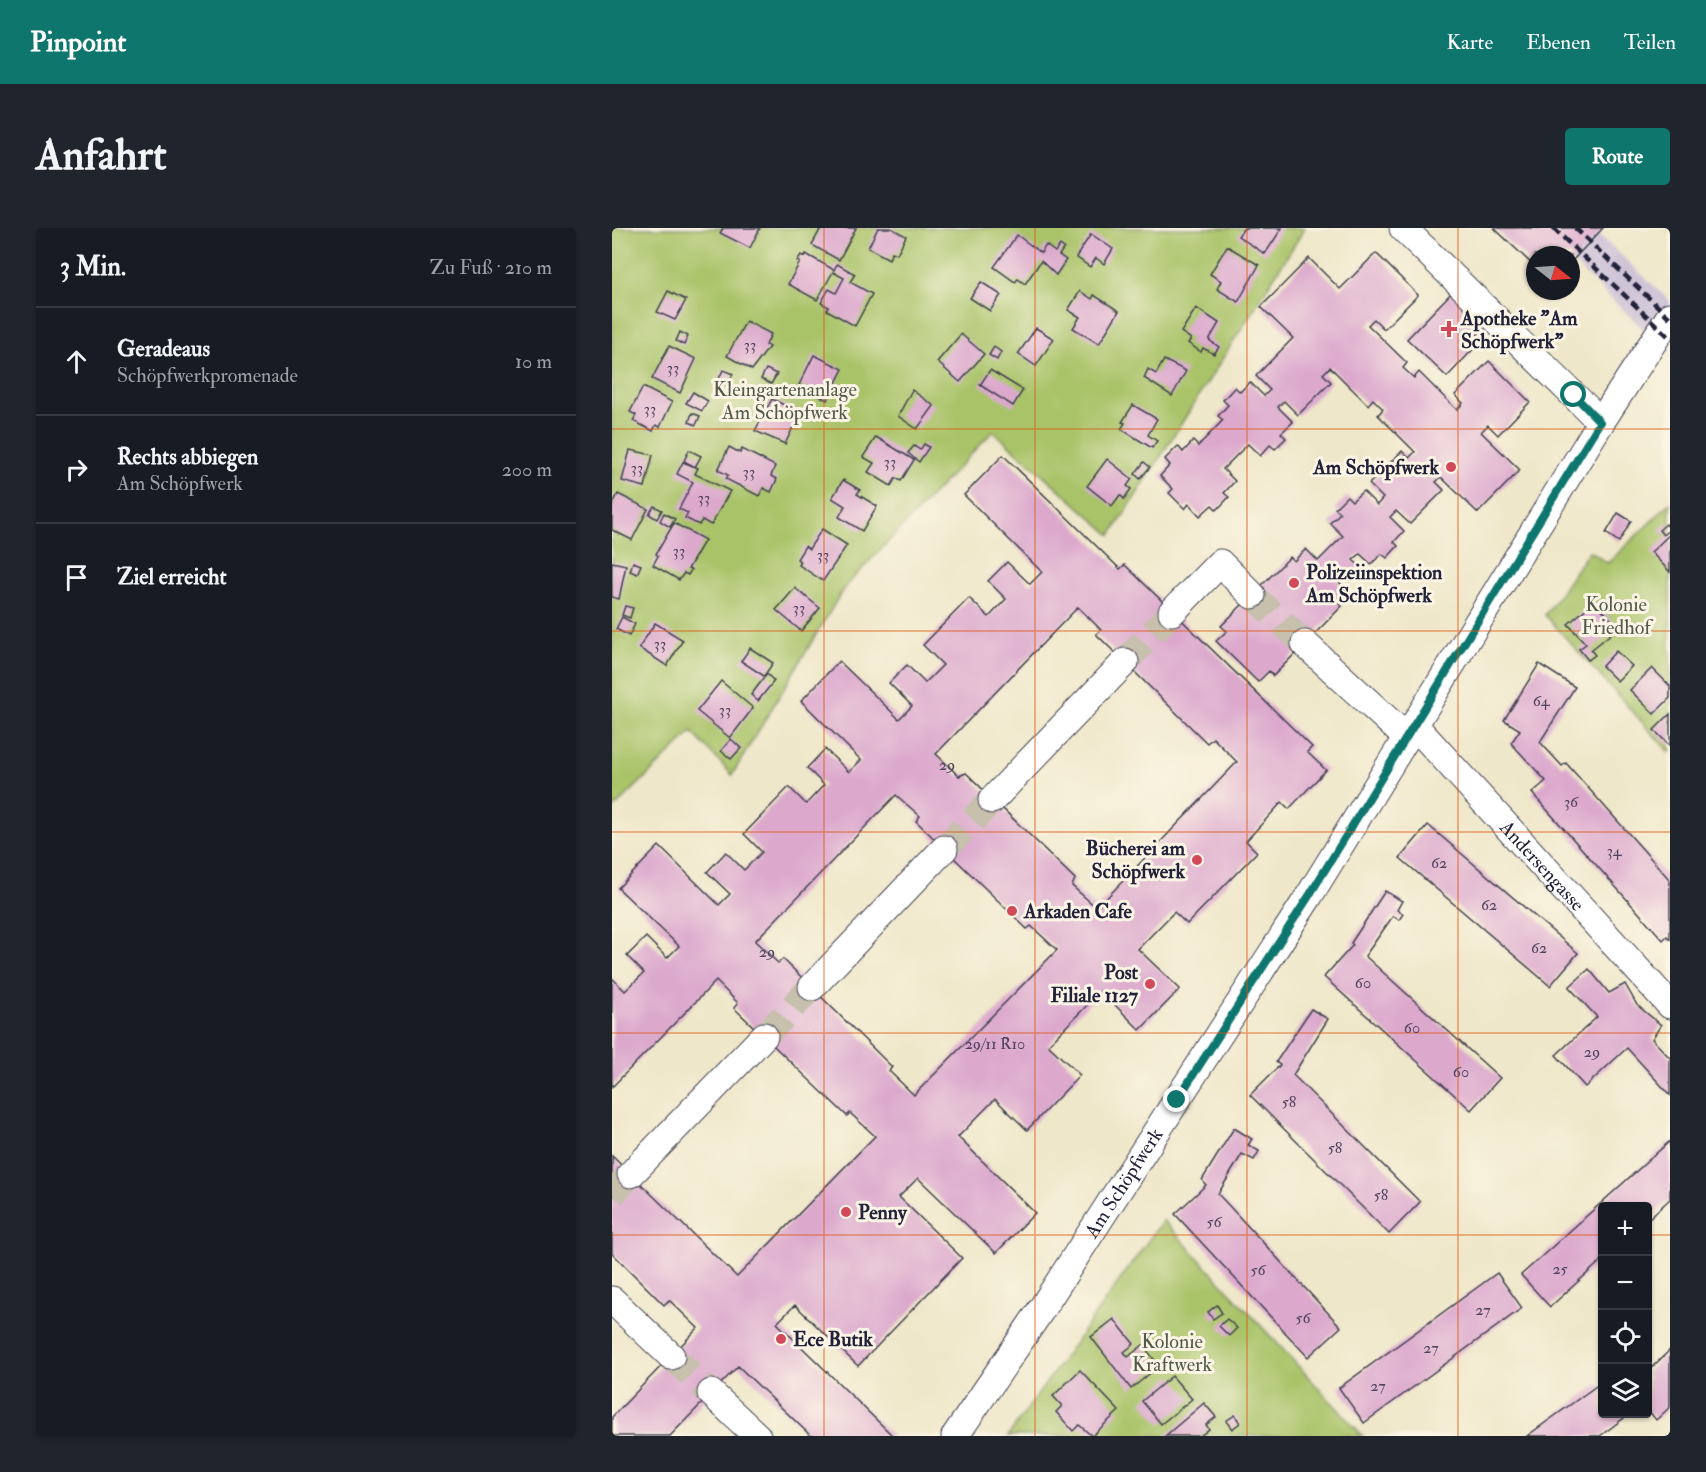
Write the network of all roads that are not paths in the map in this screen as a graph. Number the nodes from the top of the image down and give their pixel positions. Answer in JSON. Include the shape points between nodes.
{"nodes":[{"id":1,"x":1403,"y":228,"type":"edge"},
{"id":2,"x":1670,"y":316,"type":"edge"},
{"id":3,"x":1600,"y":422,"type":"junction"},
{"id":4,"x":1252,"y":595,"type":"tunnel mouth"},
{"id":5,"x":1173,"y":612,"type":"tunnel mouth"},
{"id":6,"x":1305,"y":644,"type":"tunnel mouth"},
{"id":7,"x":1125,"y":662,"type":"tunnel mouth"},
{"id":8,"x":1411,"y":732,"type":"junction"},
{"id":9,"x":992,"y":800,"type":"tunnel mouth"},
{"id":10,"x":944,"y":849,"type":"tunnel mouth"},
{"id":11,"x":812,"y":987,"type":"tunnel mouth"},
{"id":12,"x":1670,"y":1005,"type":"edge"},
{"id":13,"x":764,"y":1036,"type":"tunnel mouth"},
{"id":14,"x":631,"y":1174,"type":"tunnel mouth"},
{"id":15,"x":612,"y":1300,"type":"edge"},
{"id":16,"x":671,"y":1356,"type":"tunnel mouth"},
{"id":17,"x":711,"y":1393,"type":"tunnel mouth"},
{"id":18,"x":757,"y":1436,"type":"edge"},
{"id":19,"x":955,"y":1436,"type":"edge"}],
"edges":[{"from":1,"to":3,"type":"street"},
{"from":2,"to":3,"type":"street","name":"Am Schöpfwerk"},
{"from":3,"to":8,"type":"street","name":"Am Schöpfwerk"},
{"from":4,"to":5,"type":"street","via":[[1220,563]]},
{"from":6,"to":8,"type":"street","name":"Andersengasse"},
{"from":7,"to":9,"type":"street"},
{"from":8,"to":12,"type":"street","name":"Andersengasse"},
{"from":8,"to":19,"type":"street","name":"Am Schöpfwerk","via":[[1244,997]]},
{"from":10,"to":11,"type":"street"},
{"from":13,"to":14,"type":"street"},
{"from":15,"to":16,"type":"street"},
{"from":17,"to":18,"type":"street"}]}
